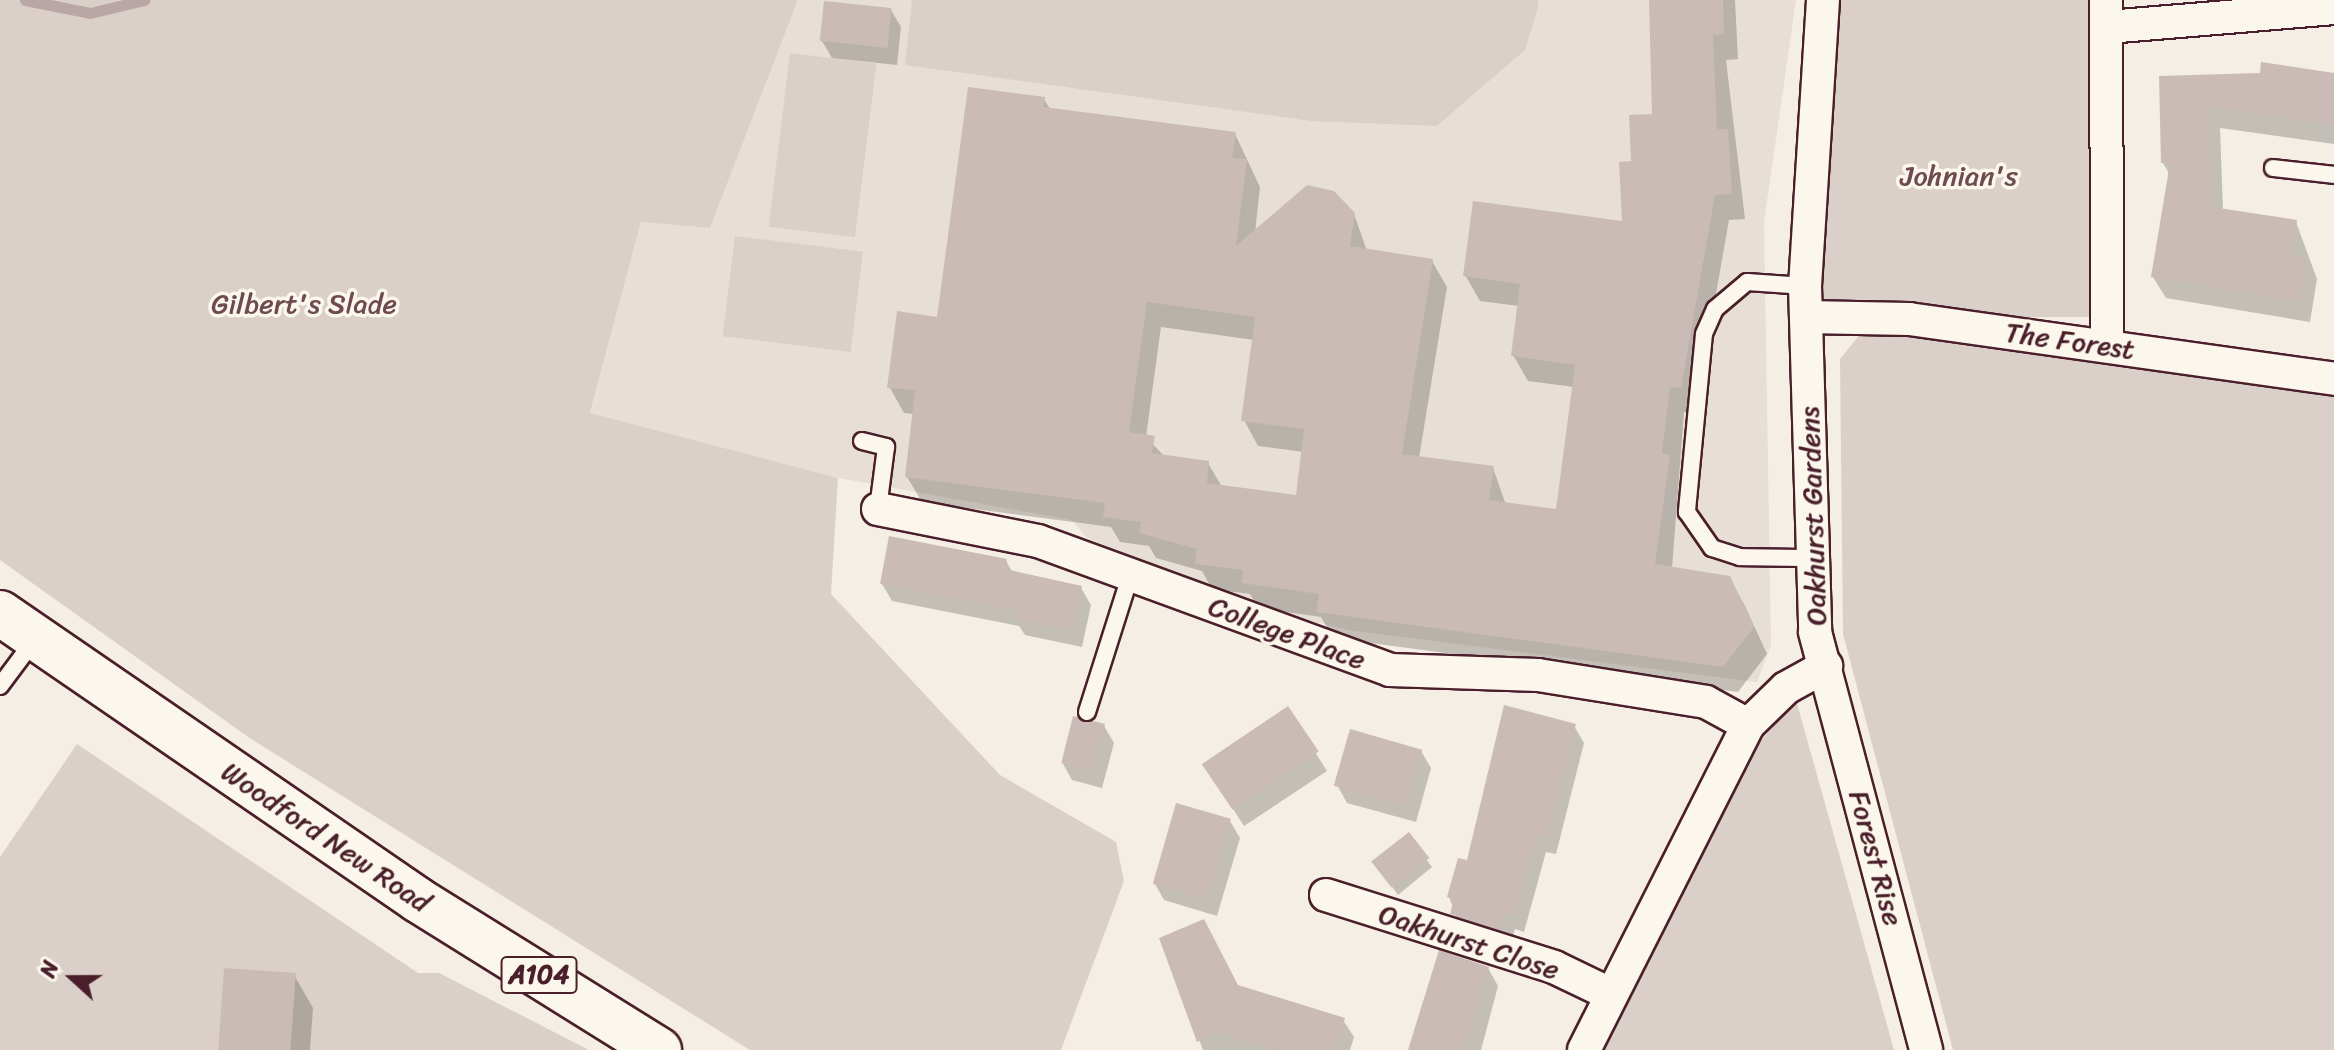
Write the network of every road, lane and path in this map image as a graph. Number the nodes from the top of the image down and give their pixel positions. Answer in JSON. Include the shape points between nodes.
{"nodes":[{"id":1,"x":1823,"y":0,"type":"edge"},
{"id":2,"x":2334,"y":8,"type":"edge"},
{"id":3,"x":2107,"y":14,"type":"edge"},
{"id":4,"x":2273,"y":168,"type":"dead end"},
{"id":5,"x":2334,"y":175,"type":"edge"},
{"id":6,"x":1806,"y":302,"type":"junction"},
{"id":7,"x":2107,"y":346,"type":"junction"},
{"id":8,"x":2334,"y":379,"type":"edge"},
{"id":9,"x":862,"y":441,"type":"dead end"},
{"id":10,"x":878,"y":509,"type":"joint"},
{"id":11,"x":1813,"y":558,"type":"junction"},
{"id":12,"x":1131,"y":573,"type":"junction"},
{"id":13,"x":0,"y":613,"type":"edge"},
{"id":14,"x":36,"y":638,"type":"junction"},
{"id":15,"x":1826,"y":666,"type":"junction"},
{"id":16,"x":0,"y":686,"type":"edge"},
{"id":17,"x":1087,"y":712,"type":"dead end"},
{"id":18,"x":1748,"y":725,"type":"junction"},
{"id":19,"x":1326,"y":895,"type":"dead end"},
{"id":20,"x":1610,"y":994,"type":"junction"},
{"id":21,"x":659,"y":1050,"type":"edge"},
{"id":22,"x":1584,"y":1050,"type":"edge"},
{"id":23,"x":1926,"y":1050,"type":"edge"}],
"edges":[{"from":1,"to":6,"type":"street","name":"Oakhurst Gardens"},
{"from":2,"to":3,"type":"street"},
{"from":3,"to":7,"type":"street"},
{"from":4,"to":5,"type":"lane"},
{"from":6,"to":7,"type":"street","name":"The Forest"},
{"from":6,"to":11,"type":"street","name":"Oakhurst Gardens"},
{"from":6,"to":11,"type":"lane","via":[[1747,282],[1715,309],[1704,334],[1687,512],[1712,548],[1740,557]]},
{"from":7,"to":8,"type":"street","name":"The Forest"},
{"from":9,"to":10,"type":"lane","via":[[886,447]]},
{"from":10,"to":12,"type":"street","name":"College Place","via":[[1038,541]]},
{"from":11,"to":15,"type":"street","name":"Oakhurst Gardens","via":[[1815,632]]},
{"from":12,"to":17,"type":"lane"},
{"from":12,"to":18,"type":"street","name":"College Place","via":[[1390,670],[1538,675],[1706,702]]},
{"from":13,"to":14,"type":"main road","name":"Woodford New Road","number":"A104"},
{"from":14,"to":16,"type":"lane"},
{"from":14,"to":21,"type":"main road","name":"Woodford New Road","number":"A104","via":[[418,900]]},
{"from":15,"to":18,"type":"street","name":"Oakhurst Gardens","via":[[1786,688]]},
{"from":15,"to":23,"type":"street","name":"Forest Rise"},
{"from":18,"to":20,"type":"street","name":"Oakhurst Gardens"},
{"from":19,"to":20,"type":"street","name":"Oakhurst Close","via":[[1554,967]]},
{"from":20,"to":22,"type":"street","name":"Oakhurst Gardens"}]}
